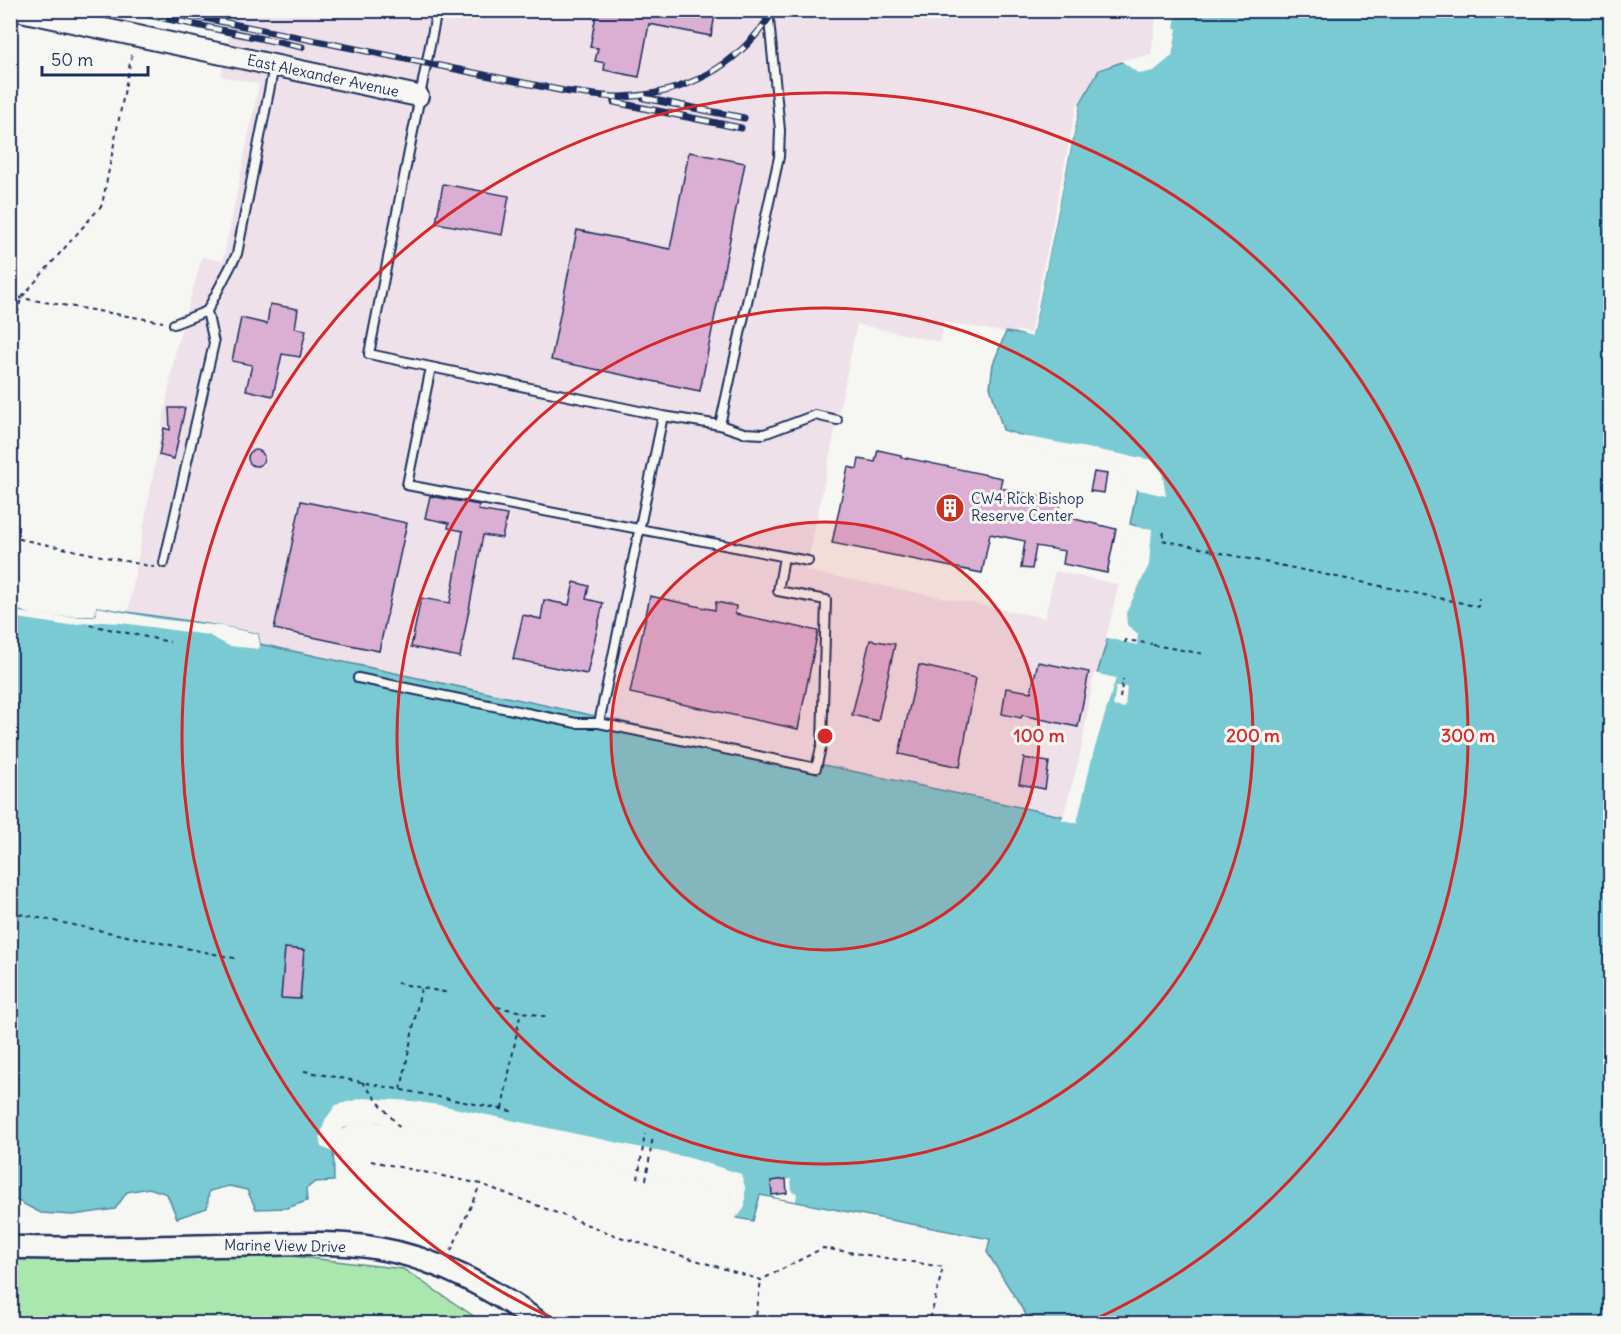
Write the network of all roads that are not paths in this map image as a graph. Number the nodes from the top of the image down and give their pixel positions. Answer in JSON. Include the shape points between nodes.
{"nodes":[{"id":1,"x":16,"y":10,"type":"edge"},
{"id":2,"x":437,"y":10,"type":"edge"},
{"id":3,"x":768,"y":10,"type":"edge"},
{"id":4,"x":274,"y":66,"type":"junction"},
{"id":5,"x":418,"y":96,"type":"junction"},
{"id":6,"x":207,"y":310,"type":"junction"},
{"id":7,"x":174,"y":324,"type":"road end"},
{"id":8,"x":430,"y":367,"type":"junction"},
{"id":9,"x":663,"y":416,"type":"junction"},
{"id":10,"x":837,"y":420,"type":"dead end"},
{"id":11,"x":720,"y":425,"type":"junction"},
{"id":12,"x":639,"y":531,"type":"junction"},
{"id":13,"x":784,"y":557,"type":"junction"},
{"id":14,"x":808,"y":561,"type":"dead end"},
{"id":15,"x":164,"y":563,"type":"road end"},
{"id":16,"x":358,"y":678,"type":"dead end"},
{"id":17,"x":599,"y":723,"type":"junction"},
{"id":18,"x":10,"y":1246,"type":"edge"},
{"id":19,"x":541,"y":1323,"type":"edge"}],
"edges":[{"from":1,"to":4,"type":"street","name":"East Alexander Avenue"},
{"from":2,"to":5,"type":"lane"},
{"from":3,"to":11,"type":"lane","via":[[780,130],[779,157]]},
{"from":4,"to":5,"type":"street","name":"East Alexander Avenue"},
{"from":4,"to":6,"type":"lane","via":[[237,254]]},
{"from":5,"to":8,"type":"lane","via":[[369,354]]},
{"from":6,"to":7,"type":"lane"},
{"from":6,"to":15,"type":"lane","via":[[214,343]]},
{"from":8,"to":9,"type":"lane"},
{"from":8,"to":12,"type":"lane","via":[[407,485]]},
{"from":9,"to":11,"type":"lane"},
{"from":9,"to":12,"type":"lane"},
{"from":10,"to":11,"type":"lane","via":[[815,415],[764,434],[744,433]]},
{"from":12,"to":13,"type":"lane"},
{"from":12,"to":17,"type":"lane"},
{"from":13,"to":14,"type":"lane"},
{"from":13,"to":17,"type":"lane","via":[[778,591],[826,600],[822,744],[816,768]]},
{"from":16,"to":17,"type":"lane","via":[[576,723]]},
{"from":18,"to":19,"type":"main road","name":"Marine View Drive","via":[[76,1249],[308,1244],[376,1248],[443,1267],[489,1289]]}]}
